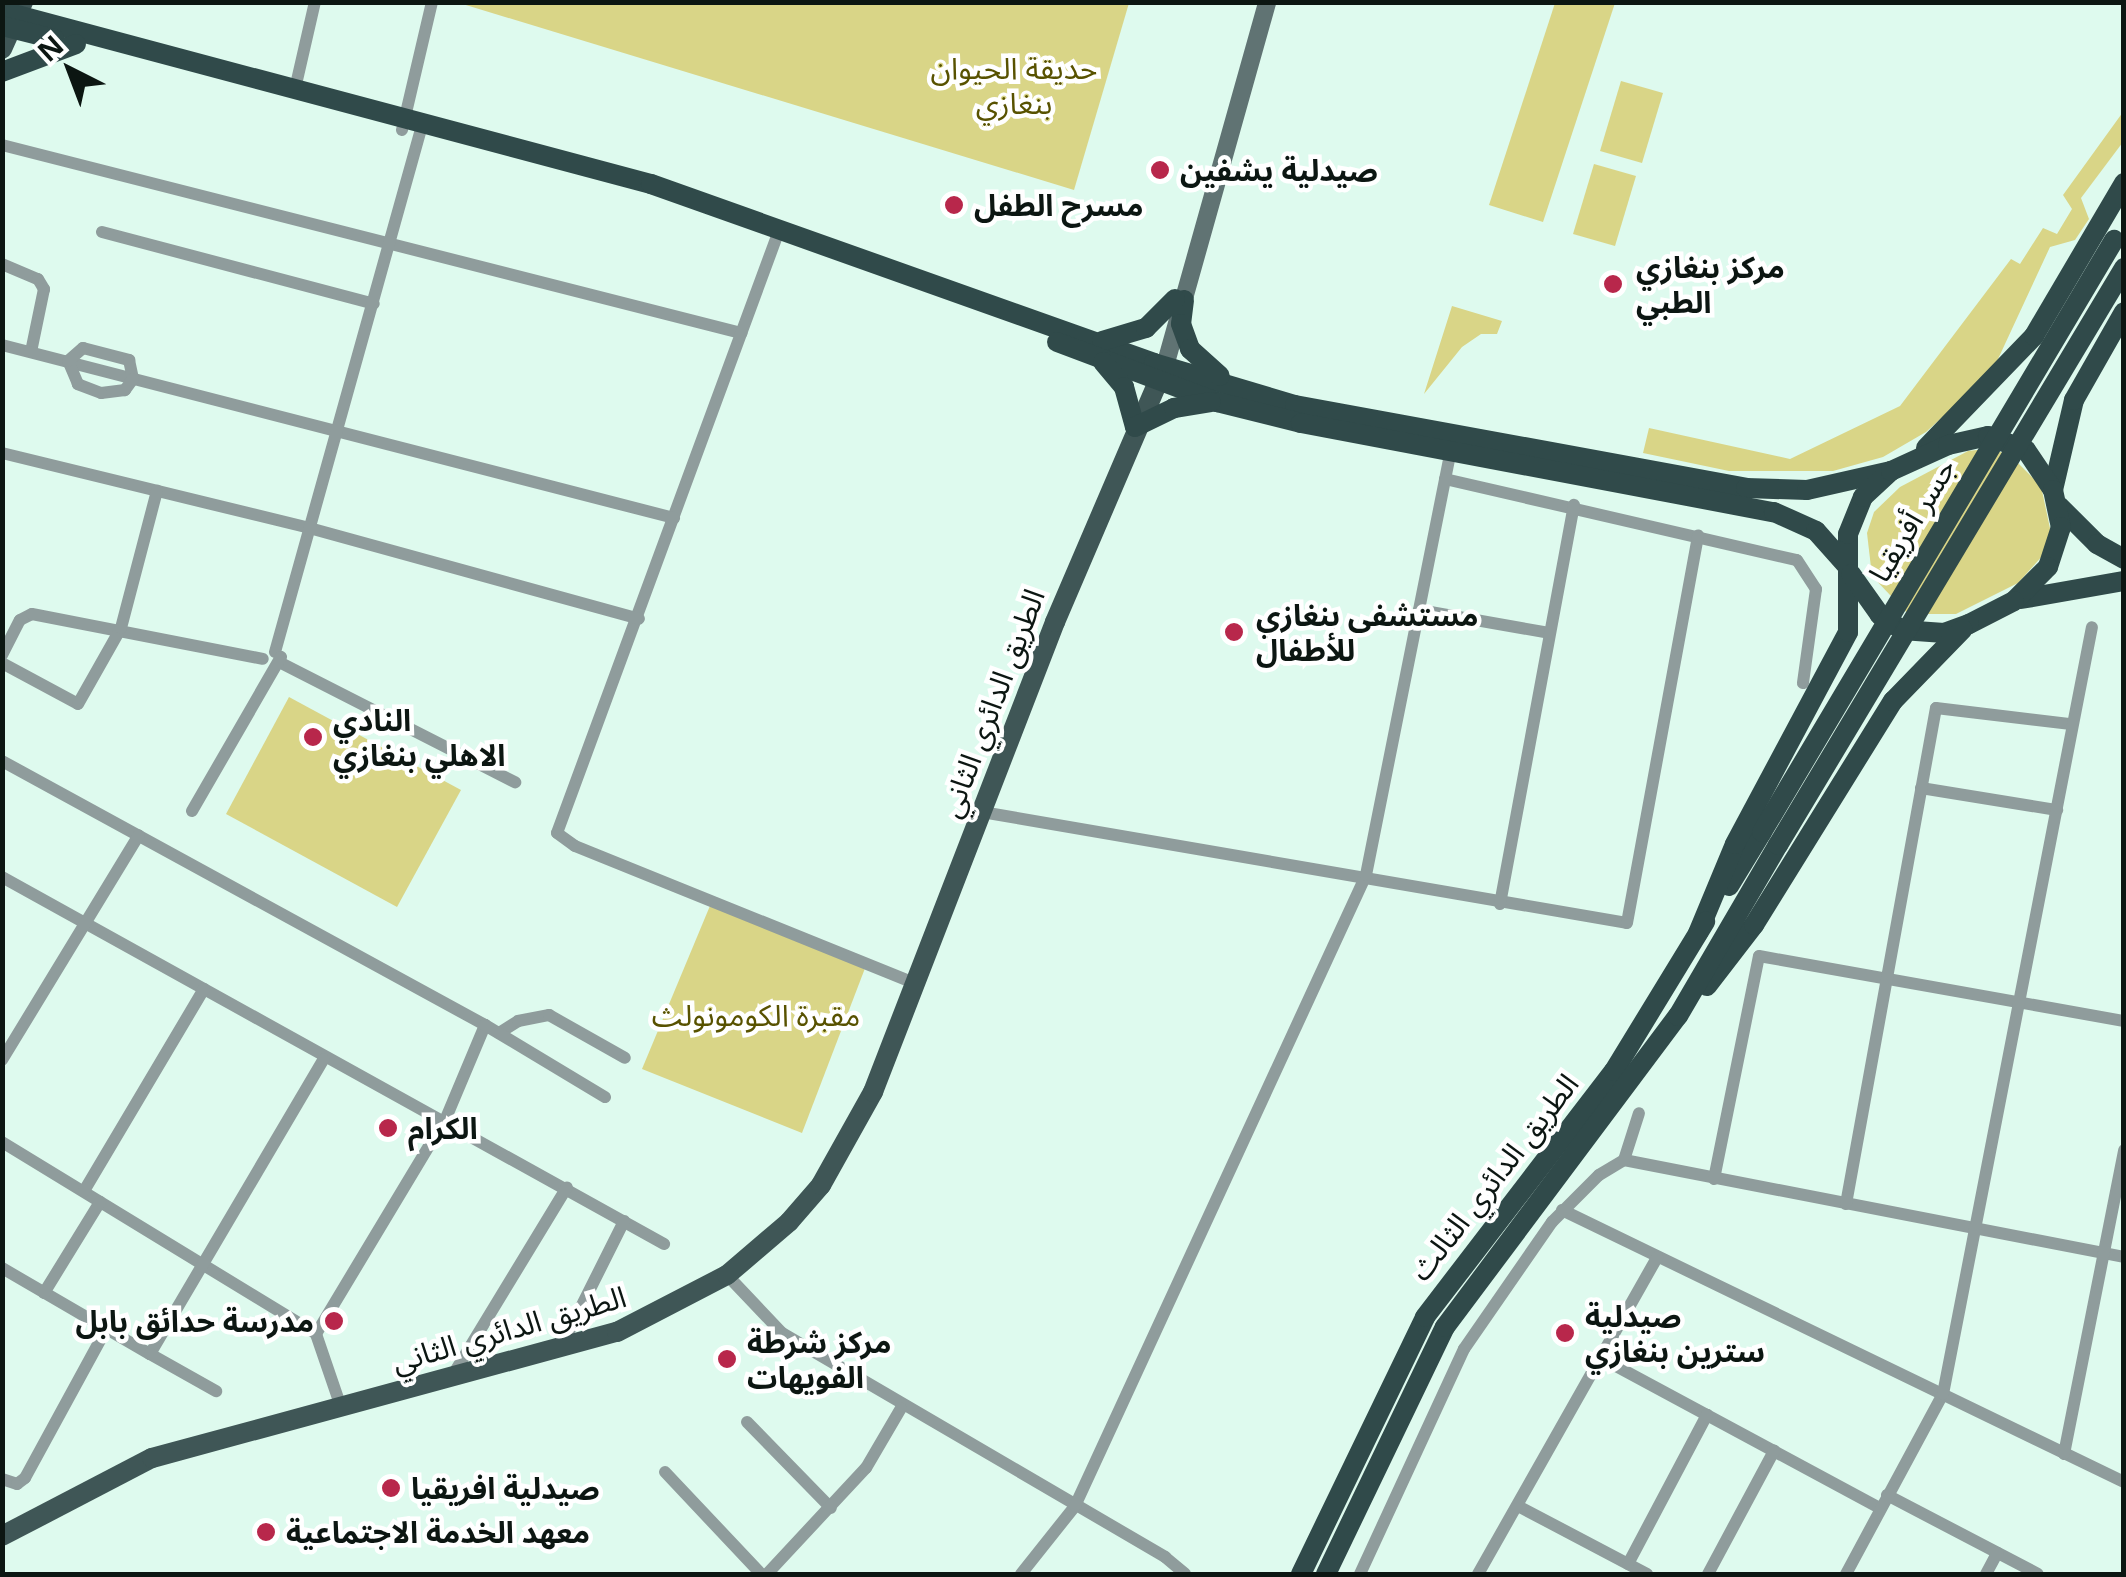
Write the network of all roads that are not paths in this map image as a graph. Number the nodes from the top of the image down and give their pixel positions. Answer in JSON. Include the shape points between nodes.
{"nodes":[{"id":1,"x":315,"y":2,"type":"edge"},
{"id":2,"x":432,"y":2,"type":"edge"},
{"id":3,"x":1256,"y":2,"type":"edge"},
{"id":4,"x":1267,"y":2,"type":"edge"},
{"id":5,"x":12,"y":16,"type":"edge"},
{"id":6,"x":76,"y":44,"type":"junction"},
{"id":7,"x":2,"y":48,"type":"edge"},
{"id":8,"x":2,"y":72,"type":"edge"},
{"id":9,"x":294,"y":89,"type":"junction"},
{"id":10,"x":413,"y":126,"type":"junction"},
{"id":11,"x":2,"y":145,"type":"edge"},
{"id":12,"x":2124,"y":184,"type":"edge"},
{"id":13,"x":102,"y":232,"type":"dead end"},
{"id":14,"x":2119,"y":232,"type":"edge"},
{"id":15,"x":777,"y":236,"type":"junction"},
{"id":16,"x":390,"y":244,"type":"junction"},
{"id":17,"x":2,"y":264,"type":"edge"},
{"id":18,"x":2124,"y":268,"type":"edge"},
{"id":19,"x":1179,"y":300,"type":"junction"},
{"id":20,"x":374,"y":304,"type":"junction"},
{"id":21,"x":2124,"y":312,"type":"edge"},
{"id":22,"x":742,"y":333,"type":"junction"},
{"id":23,"x":2,"y":345,"type":"edge"},
{"id":24,"x":1096,"y":349,"type":"junction"},
{"id":25,"x":31,"y":352,"type":"junction"},
{"id":26,"x":68,"y":361,"type":"junction"},
{"id":27,"x":1157,"y":371,"type":"junction"},
{"id":28,"x":133,"y":379,"type":"junction"},
{"id":29,"x":1243,"y":390,"type":"junction"},
{"id":30,"x":1217,"y":402,"type":"junction"},
{"id":31,"x":1135,"y":427,"type":"junction"},
{"id":32,"x":340,"y":433,"type":"junction"},
{"id":33,"x":1451,"y":452,"type":"junction"},
{"id":34,"x":2,"y":453,"type":"edge"},
{"id":35,"x":1914,"y":459,"type":"junction"},
{"id":36,"x":1891,"y":470,"type":"junction"},
{"id":37,"x":1445,"y":479,"type":"junction"},
{"id":38,"x":157,"y":490,"type":"junction"},
{"id":39,"x":2056,"y":498,"type":"junction"},
{"id":40,"x":1574,"y":505,"type":"junction"},
{"id":41,"x":674,"y":518,"type":"junction"},
{"id":42,"x":313,"y":529,"type":"junction"},
{"id":43,"x":1698,"y":534,"type":"junction"},
{"id":44,"x":2124,"y":559,"type":"edge"},
{"id":45,"x":1850,"y":571,"type":"junction"},
{"id":46,"x":2124,"y":581,"type":"edge"},
{"id":47,"x":2014,"y":601,"type":"junction"},
{"id":48,"x":1419,"y":610,"type":"junction"},
{"id":49,"x":639,"y":619,"type":"junction"},
{"id":50,"x":1969,"y":624,"type":"junction"},
{"id":51,"x":2092,"y":627,"type":"dead end"},
{"id":52,"x":121,"y":628,"type":"junction"},
{"id":53,"x":1549,"y":634,"type":"junction"},
{"id":54,"x":2,"y":655,"type":"edge"},
{"id":55,"x":272,"y":661,"type":"junction"},
{"id":56,"x":2,"y":663,"type":"edge"},
{"id":57,"x":1804,"y":683,"type":"dead end"},
{"id":58,"x":2071,"y":724,"type":"junction"},
{"id":59,"x":4,"y":766,"type":"edge"},
{"id":60,"x":515,"y":782,"type":"dead end"},
{"id":61,"x":1921,"y":788,"type":"junction"},
{"id":62,"x":2057,"y":810,"type":"junction"},
{"id":63,"x":192,"y":811,"type":"dead end"},
{"id":64,"x":982,"y":812,"type":"junction"},
{"id":65,"x":139,"y":835,"type":"junction"},
{"id":66,"x":1770,"y":838,"type":"junction"},
{"id":67,"x":1366,"y":875,"type":"junction"},
{"id":68,"x":2,"y":877,"type":"edge"},
{"id":69,"x":1500,"y":904,"type":"junction"},
{"id":70,"x":87,"y":922,"type":"junction"},
{"id":71,"x":1698,"y":933,"type":"junction"},
{"id":72,"x":1887,"y":979,"type":"junction"},
{"id":73,"x":914,"y":983,"type":"junction"},
{"id":74,"x":204,"y":988,"type":"junction"},
{"id":75,"x":2020,"y":1002,"type":"junction"},
{"id":76,"x":1678,"y":1016,"type":"junction"},
{"id":77,"x":2124,"y":1021,"type":"edge"},
{"id":78,"x":485,"y":1025,"type":"junction"},
{"id":79,"x":500,"y":1033,"type":"junction"},
{"id":80,"x":626,"y":1058,"type":"dead end"},
{"id":81,"x":324,"y":1059,"type":"junction"},
{"id":82,"x":2,"y":1060,"type":"edge"},
{"id":83,"x":606,"y":1097,"type":"dead end"},
{"id":84,"x":1639,"y":1113,"type":"dead end"},
{"id":85,"x":446,"y":1118,"type":"junction"},
{"id":86,"x":2,"y":1142,"type":"edge"},
{"id":87,"x":2124,"y":1150,"type":"edge"},
{"id":88,"x":1624,"y":1160,"type":"junction"},
{"id":89,"x":1714,"y":1179,"type":"junction"},
{"id":90,"x":567,"y":1187,"type":"junction"},
{"id":91,"x":84,"y":1191,"type":"junction"},
{"id":92,"x":100,"y":1202,"type":"junction"},
{"id":93,"x":1846,"y":1204,"type":"junction"},
{"id":94,"x":1562,"y":1210,"type":"junction"},
{"id":95,"x":624,"y":1221,"type":"junction"},
{"id":96,"x":1978,"y":1230,"type":"junction"},
{"id":97,"x":664,"y":1244,"type":"dead end"},
{"id":98,"x":2102,"y":1253,"type":"junction"},
{"id":99,"x":1658,"y":1257,"type":"junction"},
{"id":100,"x":2124,"y":1257,"type":"edge"},
{"id":101,"x":203,"y":1264,"type":"junction"},
{"id":102,"x":2,"y":1268,"type":"edge"},
{"id":103,"x":727,"y":1275,"type":"junction"},
{"id":104,"x":44,"y":1293,"type":"junction"},
{"id":105,"x":105,"y":1331,"type":"junction"},
{"id":106,"x":316,"y":1334,"type":"junction"},
{"id":107,"x":560,"y":1349,"type":"junction"},
{"id":108,"x":150,"y":1354,"type":"junction"},
{"id":109,"x":1602,"y":1358,"type":"junction"},
{"id":110,"x":450,"y":1380,"type":"junction"},
{"id":111,"x":216,"y":1391,"type":"dead end"},
{"id":112,"x":1943,"y":1394,"type":"junction"},
{"id":113,"x":341,"y":1407,"type":"junction"},
{"id":114,"x":901,"y":1408,"type":"junction"},
{"id":115,"x":1708,"y":1415,"type":"junction"},
{"id":116,"x":747,"y":1422,"type":"dead end"},
{"id":117,"x":1774,"y":1451,"type":"junction"},
{"id":118,"x":2064,"y":1454,"type":"junction"},
{"id":119,"x":665,"y":1472,"type":"dead end"},
{"id":120,"x":2,"y":1479,"type":"edge"},
{"id":121,"x":2124,"y":1482,"type":"edge"},
{"id":122,"x":1883,"y":1502,"type":"junction"},
{"id":123,"x":1075,"y":1506,"type":"junction"},
{"id":124,"x":1518,"y":1506,"type":"junction"},
{"id":125,"x":831,"y":1508,"type":"junction"},
{"id":126,"x":2,"y":1536,"type":"edge"},
{"id":127,"x":1997,"y":1553,"type":"junction"},
{"id":128,"x":1628,"y":1564,"type":"junction"},
{"id":129,"x":764,"y":1574,"type":"edge"},
{"id":130,"x":1020,"y":1574,"type":"edge"},
{"id":131,"x":1185,"y":1574,"type":"edge"},
{"id":132,"x":1301,"y":1574,"type":"edge"},
{"id":133,"x":1326,"y":1574,"type":"edge"},
{"id":134,"x":1360,"y":1574,"type":"edge"},
{"id":135,"x":1478,"y":1574,"type":"edge"},
{"id":136,"x":1647,"y":1574,"type":"edge"},
{"id":137,"x":1708,"y":1574,"type":"edge"},
{"id":138,"x":1846,"y":1574,"type":"edge"},
{"id":139,"x":1986,"y":1574,"type":"edge"},
{"id":140,"x":2038,"y":1574,"type":"edge"}],
"edges":[{"from":1,"to":9,"type":"street"},
{"from":2,"to":10,"type":"street"},
{"from":3,"to":19,"type":"main road"},
{"from":4,"to":19,"type":"main road"},
{"from":5,"to":6,"type":"highway"},
{"from":5,"to":7,"type":"main road"},
{"from":5,"to":9,"type":"highway"},
{"from":6,"to":8,"type":"highway"},
{"from":6,"to":10,"type":"highway"},
{"from":9,"to":10,"type":"highway"},
{"from":10,"to":15,"type":"highway"},
{"from":10,"to":16,"type":"street"},
{"from":10,"to":24,"type":"highway","via":[[730,208]]},
{"from":11,"to":16,"type":"street"},
{"from":12,"to":35,"type":"highway","via":[[2034,336]]},
{"from":13,"to":20,"type":"street"},
{"from":14,"to":66,"type":"highway","name":"جسر أفريقيا","bridge":true},
{"from":15,"to":22,"type":"street"},
{"from":15,"to":24,"type":"highway"},
{"from":16,"to":20,"type":"street"},
{"from":16,"to":22,"type":"street"},
{"from":17,"to":25,"type":"street","via":[[38,279],[44,289]]},
{"from":18,"to":66,"type":"highway","name":"جسر أفريقيا","bridge":true},
{"from":19,"to":24,"type":"highway","via":[[1130,336]]},
{"from":19,"to":27,"type":"main road"},
{"from":19,"to":29,"type":"highway","via":[[1190,349]]},
{"from":20,"to":32,"type":"street"},
{"from":21,"to":39,"type":"highway","via":[[2074,400]]},
{"from":22,"to":41,"type":"street"},
{"from":23,"to":25,"type":"street"},
{"from":24,"to":27,"type":"highway"},
{"from":24,"to":31,"type":"highway","via":[[1124,387]]},
{"from":25,"to":26,"type":"street"},
{"from":26,"to":28,"type":"street"},
{"from":26,"to":28,"type":"street","via":[[84,348],[105,350],[129,360]]},
{"from":26,"to":28,"type":"street","via":[[78,384],[101,393],[120,393]]},
{"from":27,"to":29,"type":"highway"},
{"from":27,"to":30,"type":"highway"},
{"from":27,"to":31,"type":"main road","name":"الطريق الدائري الثاني"},
{"from":28,"to":32,"type":"street"},
{"from":29,"to":36,"type":"highway","via":[[1332,413],[1746,488],[1807,490]]},
{"from":30,"to":31,"type":"highway","via":[[1174,408]]},
{"from":30,"to":33,"type":"highway"},
{"from":31,"to":64,"type":"main road","name":"الطريق الدائري الثاني"},
{"from":32,"to":41,"type":"street"},
{"from":32,"to":42,"type":"street"},
{"from":33,"to":37,"type":"street"},
{"from":33,"to":45,"type":"highway","via":[[1774,512],[1816,531]]},
{"from":34,"to":38,"type":"street"},
{"from":35,"to":36,"type":"highway"},
{"from":35,"to":39,"type":"highway","via":[[1968,438],[2006,438],[2026,450]]},
{"from":36,"to":45,"type":"highway","via":[[1853,515]]},
{"from":37,"to":40,"type":"street"},
{"from":37,"to":48,"type":"street"},
{"from":38,"to":42,"type":"street"},
{"from":38,"to":52,"type":"street"},
{"from":39,"to":44,"type":"highway","via":[[2097,544]]},
{"from":39,"to":47,"type":"highway","via":[[2048,566]]},
{"from":40,"to":43,"type":"street"},
{"from":40,"to":53,"type":"street"},
{"from":41,"to":49,"type":"street"},
{"from":42,"to":49,"type":"street"},
{"from":42,"to":55,"type":"street"},
{"from":43,"to":57,"type":"street","via":[[1787,556],[1810,571],[1816,589]]},
{"from":43,"to":69,"type":"street","via":[[1630,918],[1621,925]]},
{"from":45,"to":50,"type":"highway","via":[[1880,614],[1902,630],[1925,634]]},
{"from":45,"to":71,"type":"highway","via":[[1848,632],[1836,663],[1743,829]]},
{"from":46,"to":47,"type":"highway"},
{"from":47,"to":50,"type":"highway"},
{"from":48,"to":53,"type":"street"},
{"from":48,"to":67,"type":"street"},
{"from":49,"to":73,"type":"street","via":[[556,822],[562,840]]},
{"from":50,"to":76,"type":"highway","via":[[1893,702],[1754,925]]},
{"from":51,"to":58,"type":"street"},
{"from":52,"to":54,"type":"street","via":[[28,614]]},
{"from":52,"to":55,"type":"street"},
{"from":52,"to":56,"type":"street","via":[[75,705]]},
{"from":53,"to":69,"type":"street"},
{"from":55,"to":60,"type":"street"},
{"from":55,"to":63,"type":"street"},
{"from":58,"to":61,"type":"street","via":[[1936,708]]},
{"from":58,"to":62,"type":"street"},
{"from":59,"to":65,"type":"street"},
{"from":61,"to":62,"type":"street"},
{"from":61,"to":72,"type":"street"},
{"from":62,"to":75,"type":"street"},
{"from":64,"to":67,"type":"street"},
{"from":64,"to":73,"type":"main road","name":"الطريق الدائري الثاني"},
{"from":65,"to":70,"type":"street"},
{"from":65,"to":78,"type":"street"},
{"from":66,"to":71,"type":"highway","name":"الطريق الدائري الثالث"},
{"from":66,"to":76,"type":"highway","name":"الطريق الدائري الثالث"},
{"from":67,"to":69,"type":"street"},
{"from":67,"to":123,"type":"street"},
{"from":68,"to":70,"type":"street"},
{"from":70,"to":74,"type":"street"},
{"from":70,"to":82,"type":"street"},
{"from":71,"to":132,"type":"highway","name":"الطريق الدائري الثالث","via":[[1614,1070],[1425,1317]]},
{"from":72,"to":75,"type":"street"},
{"from":72,"to":89,"type":"street","via":[[1759,956]]},
{"from":72,"to":93,"type":"street"},
{"from":73,"to":103,"type":"main road","name":"الطريق الدائري الثاني","via":[[873,1092],[821,1185]]},
{"from":74,"to":81,"type":"street"},
{"from":74,"to":91,"type":"street"},
{"from":75,"to":77,"type":"street"},
{"from":75,"to":96,"type":"street"},
{"from":76,"to":133,"type":"highway","name":"الطريق الدائري الثالث","via":[[1445,1326]]},
{"from":78,"to":79,"type":"street"},
{"from":78,"to":85,"type":"street"},
{"from":79,"to":80,"type":"street","via":[[548,1015]]},
{"from":79,"to":83,"type":"street"},
{"from":81,"to":85,"type":"street"},
{"from":81,"to":101,"type":"street"},
{"from":84,"to":88,"type":"street"},
{"from":85,"to":90,"type":"street"},
{"from":85,"to":106,"type":"street"},
{"from":86,"to":91,"type":"street"},
{"from":87,"to":98,"type":"street"},
{"from":88,"to":89,"type":"street"},
{"from":88,"to":94,"type":"street"},
{"from":89,"to":93,"type":"street"},
{"from":90,"to":95,"type":"street"},
{"from":90,"to":110,"type":"street"},
{"from":91,"to":92,"type":"street"},
{"from":92,"to":101,"type":"street"},
{"from":92,"to":104,"type":"street"},
{"from":93,"to":96,"type":"street"},
{"from":94,"to":99,"type":"street"},
{"from":94,"to":134,"type":"street","via":[[1444,1383]]},
{"from":95,"to":97,"type":"street"},
{"from":95,"to":107,"type":"street"},
{"from":96,"to":98,"type":"street"},
{"from":96,"to":112,"type":"street"},
{"from":98,"to":100,"type":"street"},
{"from":98,"to":118,"type":"street"},
{"from":99,"to":109,"type":"street"},
{"from":99,"to":112,"type":"street"},
{"from":101,"to":106,"type":"street"},
{"from":101,"to":108,"type":"street"},
{"from":102,"to":104,"type":"street"},
{"from":103,"to":107,"type":"main road","name":"الطريق الدائري الثاني","via":[[656,1316]]},
{"from":103,"to":114,"type":"street","via":[[782,1333]]},
{"from":104,"to":105,"type":"street"},
{"from":105,"to":108,"type":"street"},
{"from":105,"to":120,"type":"street","via":[[25,1478]]},
{"from":106,"to":113,"type":"street"},
{"from":107,"to":110,"type":"main road","name":"الطريق الدائري الثاني"},
{"from":108,"to":111,"type":"street"},
{"from":109,"to":115,"type":"street"},
{"from":109,"to":124,"type":"street"},
{"from":110,"to":113,"type":"main road","name":"الطريق الدائري الثاني"},
{"from":112,"to":118,"type":"street"},
{"from":112,"to":122,"type":"street"},
{"from":113,"to":126,"type":"main road","name":"الطريق الدائري الثاني","via":[[152,1458]]},
{"from":114,"to":123,"type":"street"},
{"from":114,"to":125,"type":"street","via":[[866,1468]]},
{"from":115,"to":117,"type":"street"},
{"from":115,"to":128,"type":"street"},
{"from":116,"to":125,"type":"street"},
{"from":117,"to":122,"type":"street"},
{"from":117,"to":137,"type":"street"},
{"from":118,"to":121,"type":"street"},
{"from":119,"to":129,"type":"street"},
{"from":122,"to":127,"type":"street"},
{"from":122,"to":138,"type":"street"},
{"from":123,"to":130,"type":"street"},
{"from":123,"to":131,"type":"street"},
{"from":124,"to":128,"type":"street"},
{"from":124,"to":135,"type":"street"},
{"from":125,"to":129,"type":"street"},
{"from":127,"to":139,"type":"street"},
{"from":127,"to":140,"type":"street"},
{"from":128,"to":136,"type":"street"}]}
